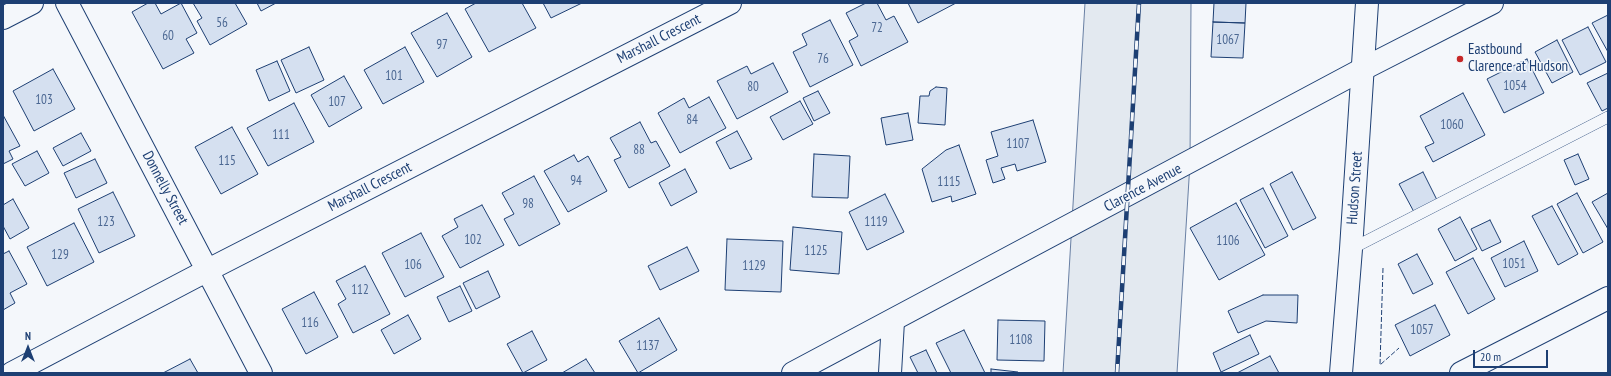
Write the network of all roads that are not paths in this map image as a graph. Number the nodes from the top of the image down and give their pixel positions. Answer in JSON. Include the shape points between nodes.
{"nodes":[{"id":1,"x":32,"y":3,"type":"edge"},
{"id":2,"x":67,"y":3,"type":"edge"},
{"id":3,"x":730,"y":3,"type":"edge"},
{"id":4,"x":1367,"y":3,"type":"edge"},
{"id":5,"x":1492,"y":3,"type":"edge"},
{"id":6,"x":3,"y":18,"type":"edge"},
{"id":7,"x":1363,"y":69,"type":"junction"},
{"id":8,"x":1608,"y":117,"type":"edge"},
{"id":9,"x":1351,"y":249,"type":"junction"},
{"id":10,"x":208,"y":270,"type":"junction"},
{"id":11,"x":1608,"y":298,"type":"edge"},
{"id":12,"x":893,"y":321,"type":"junction"},
{"id":13,"x":12,"y":373,"type":"edge"},
{"id":14,"x":261,"y":373,"type":"edge"},
{"id":15,"x":793,"y":373,"type":"edge"},
{"id":16,"x":890,"y":373,"type":"edge"},
{"id":17,"x":1340,"y":373,"type":"edge"},
{"id":18,"x":1461,"y":373,"type":"edge"}],
"edges":[{"from":1,"to":6,"type":"street"},
{"from":2,"to":10,"type":"street","name":"Donnelly Street"},
{"from":3,"to":10,"type":"street","name":"Marshall Crescent"},
{"from":4,"to":7,"type":"street","name":"Hudson Street"},
{"from":5,"to":7,"type":"street","name":"Clarence Avenue"},
{"from":7,"to":9,"type":"street","name":"Hudson Street"},
{"from":7,"to":12,"type":"street","name":"Clarence Avenue"},
{"from":8,"to":9,"type":"lane"},
{"from":9,"to":17,"type":"street","name":"Hudson Street"},
{"from":10,"to":13,"type":"street","name":"Marshall Crescent"},
{"from":10,"to":14,"type":"street","name":"Donnelly Street"},
{"from":11,"to":18,"type":"street"},
{"from":12,"to":15,"type":"street","name":"Clarence Avenue"},
{"from":12,"to":16,"type":"street"}]}
